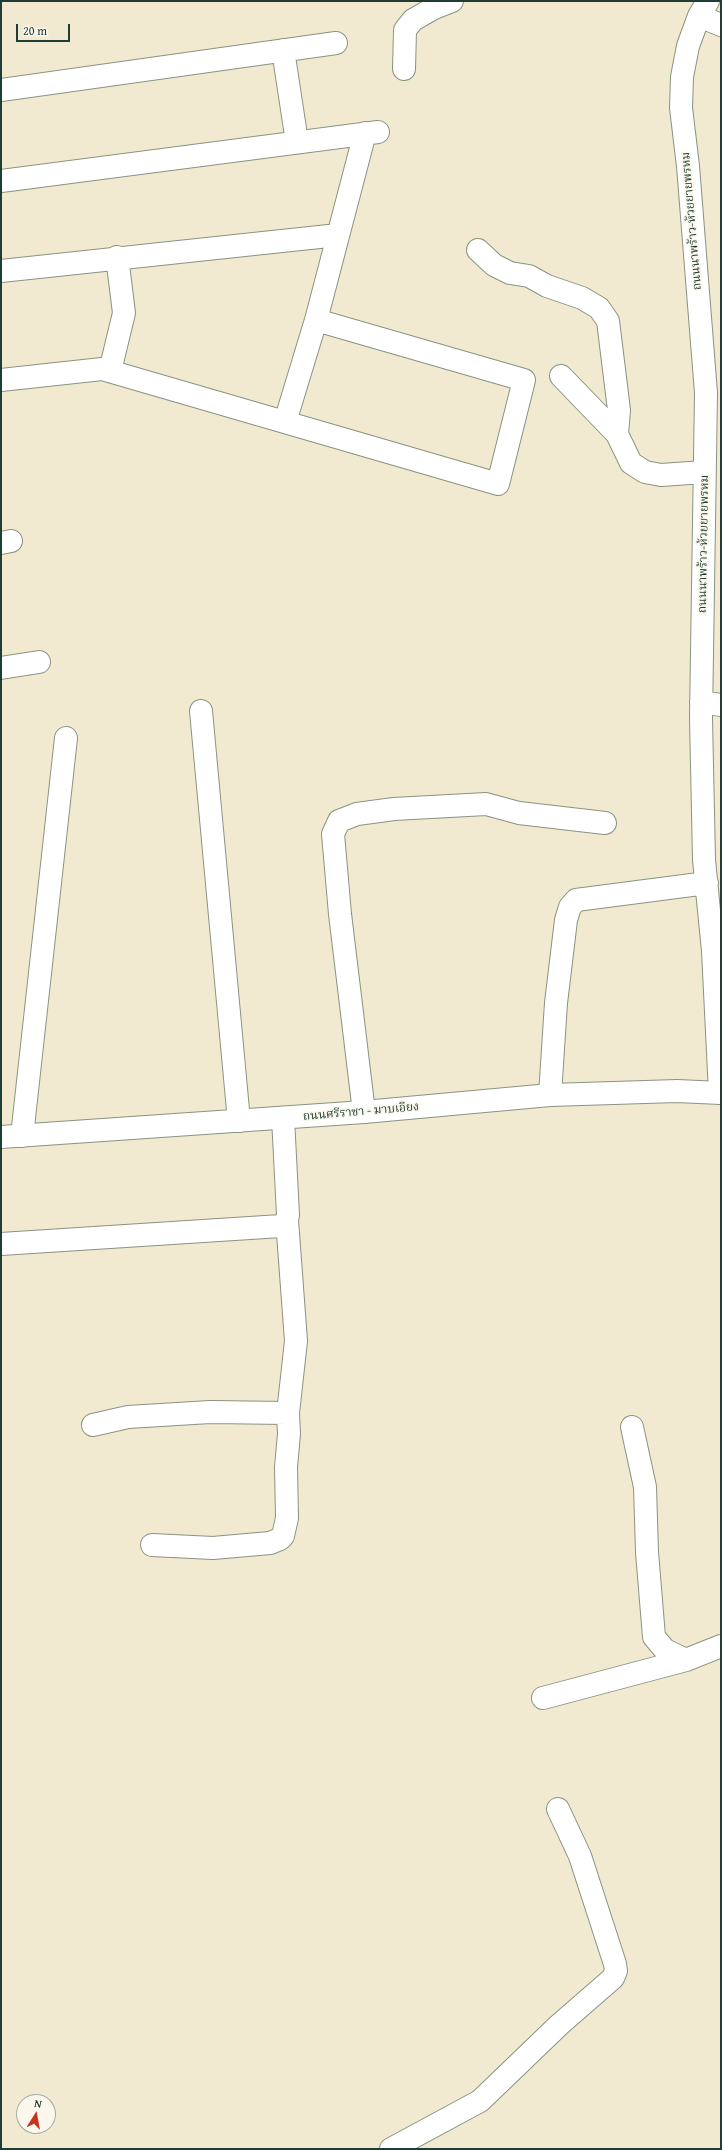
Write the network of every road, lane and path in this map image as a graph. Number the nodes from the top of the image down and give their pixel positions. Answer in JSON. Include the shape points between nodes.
{"nodes":[{"id":1,"x":452,"y":1,"type":"edge"},
{"id":2,"x":703,"y":8,"type":"edge"},
{"id":3,"x":721,"y":25,"type":"edge"},
{"id":4,"x":336,"y":43,"type":"dead end"},
{"id":5,"x":283,"y":50,"type":"junction"},
{"id":6,"x":404,"y":69,"type":"dead end"},
{"id":7,"x":1,"y":90,"type":"edge"},
{"id":8,"x":298,"y":142,"type":"junction"},
{"id":9,"x":1,"y":181,"type":"edge"},
{"id":10,"x":338,"y":235,"type":"junction"},
{"id":11,"x":478,"y":250,"type":"dead end"},
{"id":12,"x":117,"y":257,"type":"junction"},
{"id":13,"x":1,"y":271,"type":"edge"},
{"id":14,"x":316,"y":320,"type":"junction"},
{"id":15,"x":110,"y":371,"type":"junction"},
{"id":16,"x":561,"y":376,"type":"dead end"},
{"id":17,"x":1,"y":380,"type":"edge"},
{"id":18,"x":285,"y":422,"type":"junction"},
{"id":19,"x":616,"y":434,"type":"junction"},
{"id":20,"x":710,"y":460,"type":"edge"},
{"id":21,"x":39,"y":662,"type":"dead end"},
{"id":22,"x":1,"y":668,"type":"edge"},
{"id":23,"x":711,"y":704,"type":"edge"},
{"id":24,"x":201,"y":711,"type":"dead end"},
{"id":25,"x":66,"y":738,"type":"dead end"},
{"id":26,"x":605,"y":823,"type":"dead end"},
{"id":27,"x":713,"y":862,"type":"edge"},
{"id":28,"x":707,"y":883,"type":"junction"},
{"id":29,"x":721,"y":1093,"type":"edge"},
{"id":30,"x":550,"y":1095,"type":"junction"},
{"id":31,"x":364,"y":1112,"type":"junction"},
{"id":32,"x":283,"y":1118,"type":"junction"},
{"id":33,"x":239,"y":1121,"type":"junction"},
{"id":34,"x":22,"y":1136,"type":"junction"},
{"id":35,"x":1,"y":1137,"type":"edge"},
{"id":36,"x":287,"y":1220,"type":"junction"},
{"id":37,"x":1,"y":1244,"type":"edge"},
{"id":38,"x":288,"y":1413,"type":"junction"},
{"id":39,"x":93,"y":1424,"type":"dead end"},
{"id":40,"x":632,"y":1427,"type":"dead end"},
{"id":41,"x":152,"y":1545,"type":"dead end"},
{"id":42,"x":721,"y":1646,"type":"edge"},
{"id":43,"x":686,"y":1660,"type":"junction"},
{"id":44,"x":543,"y":1698,"type":"dead end"},
{"id":45,"x":558,"y":1809,"type":"dead end"},
{"id":46,"x":391,"y":2149,"type":"edge"}],
"edges":[{"from":1,"to":6,"type":"street","via":[[413,20],[405,30]]},
{"from":2,"to":3,"type":"street"},
{"from":2,"to":20,"type":"street","name":"ถนนนาพร้าว-ห้วยยายพรหม","via":[[688,46],[680,108],[688,166]]},
{"from":4,"to":5,"type":"street"},
{"from":5,"to":7,"type":"street"},
{"from":5,"to":8,"type":"street"},
{"from":8,"to":9,"type":"street"},
{"from":8,"to":10,"type":"street","via":[[372,132]]},
{"from":10,"to":12,"type":"street"},
{"from":10,"to":14,"type":"street"},
{"from":11,"to":19,"type":"street","via":[[494,265],[529,276],[547,286],[582,298],[599,308],[608,321],[609,328],[619,410]]},
{"from":12,"to":13,"type":"street"},
{"from":12,"to":15,"type":"street","via":[[124,313]]},
{"from":14,"to":18,"type":"street"},
{"from":14,"to":18,"type":"street","via":[[524,380],[498,484]]},
{"from":15,"to":17,"type":"street","via":[[102,369]]},
{"from":15,"to":18,"type":"street"},
{"from":16,"to":19,"type":"street"},
{"from":19,"to":20,"type":"street","via":[[631,463],[645,472],[661,475]]},
{"from":20,"to":23,"type":"street","name":"ถนนนาพร้าว-ห้วยยายพรหม"},
{"from":21,"to":22,"type":"street"},
{"from":23,"to":27,"type":"street","name":"ถนนนาพร้าว-ห้วยยายพรหม"},
{"from":24,"to":33,"type":"street"},
{"from":25,"to":34,"type":"street"},
{"from":26,"to":31,"type":"street","via":[[519,813],[486,804],[394,809],[357,814],[339,821],[333,834],[338,899]]},
{"from":27,"to":28,"type":"street","name":"ถนนนาพร้าว-ห้วยยายพรหม"},
{"from":28,"to":29,"type":"street","name":"ถนนนาพร้าว-ห้วยยายพรหม"},
{"from":28,"to":30,"type":"street","via":[[576,900],[570,907],[566,920],[556,1003]]},
{"from":29,"to":30,"type":"street","name":"ถนนศรีราชา - มาบเอียง","via":[[677,1091]]},
{"from":30,"to":31,"type":"street","name":"ถนนศรีราชา - มาบเอียง"},
{"from":31,"to":32,"type":"street","name":"ถนนศรีราชา - มาบเอียง"},
{"from":32,"to":33,"type":"street","name":"ถนนศรีราชา - มาบเอียง"},
{"from":32,"to":36,"type":"street"},
{"from":33,"to":34,"type":"street","name":"ถนนศรีราชา - มาบเอียง"},
{"from":34,"to":35,"type":"street","name":"ถนนศรีราชา - มาบเอียง"},
{"from":36,"to":37,"type":"street","via":[[281,1226]]},
{"from":36,"to":38,"type":"street","via":[[296,1341]]},
{"from":38,"to":39,"type":"street","via":[[202,1413],[128,1417]]},
{"from":38,"to":41,"type":"street","via":[[287,1518],[280,1539],[270,1543],[213,1548]]},
{"from":40,"to":43,"type":"street","via":[[645,1487],[654,1637],[665,1650]]},
{"from":42,"to":43,"type":"street"},
{"from":43,"to":44,"type":"street"},
{"from":45,"to":46,"type":"street","via":[[582,1862],[615,1964],[613,1978],[558,2025],[480,2101]]}]}
